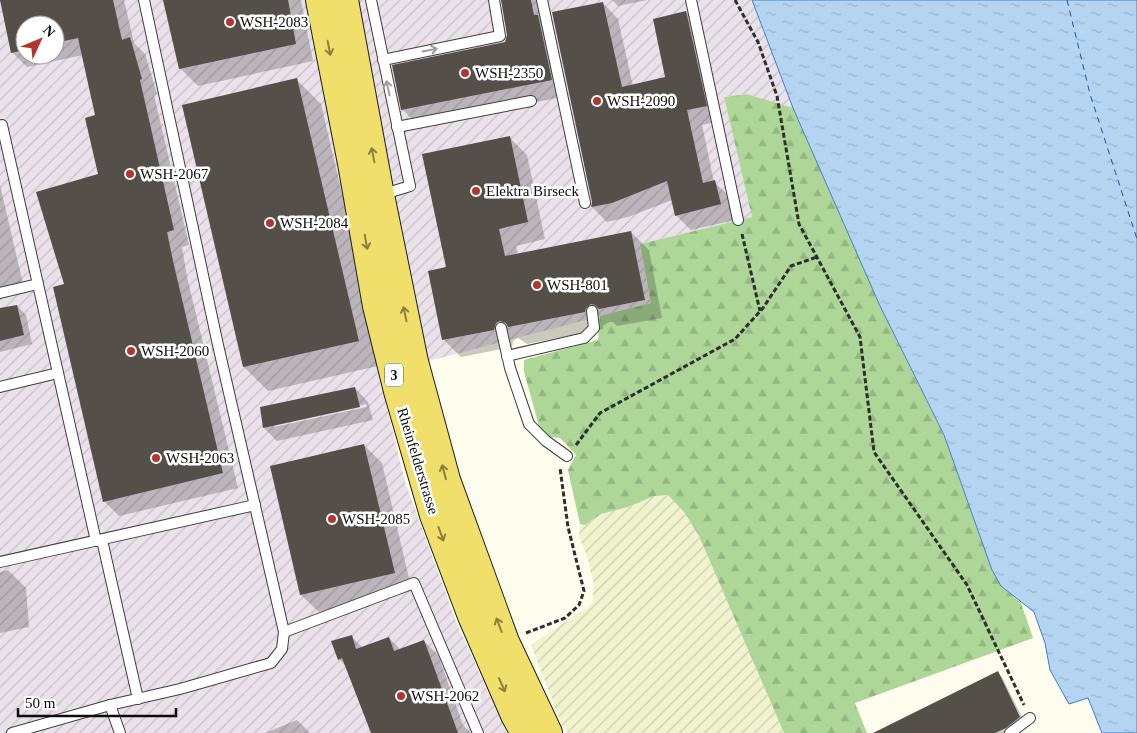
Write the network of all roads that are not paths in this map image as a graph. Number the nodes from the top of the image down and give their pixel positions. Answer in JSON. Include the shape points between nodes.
{"nodes":[{"id":1,"x":144,"y":0,"type":"edge"},
{"id":2,"x":320,"y":0,"type":"edge"},
{"id":3,"x":344,"y":0,"type":"edge"},
{"id":4,"x":371,"y":0,"type":"edge"},
{"id":5,"x":494,"y":0,"type":"edge"},
{"id":6,"x":542,"y":0,"type":"edge"},
{"id":7,"x":692,"y":0,"type":"edge"},
{"id":8,"x":383,"y":60,"type":"junction"},
{"id":9,"x":531,"y":101,"type":"dead end"},
{"id":10,"x":0,"y":126,"type":"edge"},
{"id":11,"x":397,"y":127,"type":"junction"},
{"id":12,"x":369,"y":198,"type":"junction"},
{"id":13,"x":585,"y":203,"type":"dead end"},
{"id":14,"x":738,"y":220,"type":"road end"},
{"id":15,"x":38,"y":284,"type":"junction"},
{"id":16,"x":0,"y":293,"type":"edge"},
{"id":17,"x":592,"y":310,"type":"dead end"},
{"id":18,"x":502,"y":328,"type":"dead end"},
{"id":19,"x":507,"y":356,"type":"junction"},
{"id":20,"x":58,"y":373,"type":"junction"},
{"id":21,"x":0,"y":387,"type":"edge"},
{"id":22,"x":568,"y":456,"type":"road end"},
{"id":23,"x":255,"y":505,"type":"junction"},
{"id":24,"x":99,"y":540,"type":"junction"},
{"id":25,"x":0,"y":562,"type":"edge"},
{"id":26,"x":284,"y":632,"type":"junction"},
{"id":27,"x":138,"y":699,"type":"junction"},
{"id":28,"x":110,"y":705,"type":"junction"},
{"id":29,"x":1030,"y":718,"type":"road end"},
{"id":30,"x":12,"y":733,"type":"edge"},
{"id":31,"x":120,"y":733,"type":"edge"},
{"id":32,"x":478,"y":733,"type":"edge"},
{"id":33,"x":525,"y":733,"type":"edge"},
{"id":34,"x":548,"y":733,"type":"edge"},
{"id":35,"x":1010,"y":733,"type":"edge"}],
"edges":[{"from":1,"to":23,"type":"lane"},
{"from":2,"to":12,"type":"main road","name":"Rheinfelderstrasse","number":"3","one_way":true},
{"from":12,"to":3,"type":"main road","name":"Rheinfelderstrasse","number":"3","one_way":true},
{"from":4,"to":8,"type":"lane"},
{"from":8,"to":5,"type":"lane","one_way":true,"via":[[500,36]]},
{"from":6,"to":13,"type":"lane"},
{"from":7,"to":14,"type":"lane"},
{"from":11,"to":8,"type":"lane","one_way":true},
{"from":9,"to":11,"type":"lane"},
{"from":10,"to":15,"type":"lane"},
{"from":11,"to":12,"type":"lane","via":[[410,186]]},
{"from":12,"to":33,"type":"main road","name":"Rheinfelderstrasse","number":"3","one_way":true,"via":[[377,306],[395,382],[434,515],[472,616]]},
{"from":34,"to":12,"type":"main road","name":"Rheinfelderstrasse","number":"3","one_way":true,"via":[[505,642],[446,480]]},
{"from":15,"to":16,"type":"lane"},
{"from":15,"to":20,"type":"lane"},
{"from":17,"to":19,"type":"lane","via":[[594,328],[584,338]]},
{"from":18,"to":19,"type":"lane"},
{"from":19,"to":22,"type":"lane","via":[[529,424]]},
{"from":20,"to":21,"type":"lane"},
{"from":20,"to":24,"type":"lane"},
{"from":23,"to":24,"type":"lane"},
{"from":23,"to":26,"type":"lane"},
{"from":24,"to":25,"type":"lane"},
{"from":24,"to":27,"type":"lane"},
{"from":26,"to":27,"type":"lane","via":[[282,649],[271,663]]},
{"from":26,"to":32,"type":"lane","via":[[414,583]]},
{"from":27,"to":28,"type":"lane"},
{"from":28,"to":30,"type":"lane"},
{"from":28,"to":31,"type":"lane"},
{"from":29,"to":35,"type":"lane"}]}
